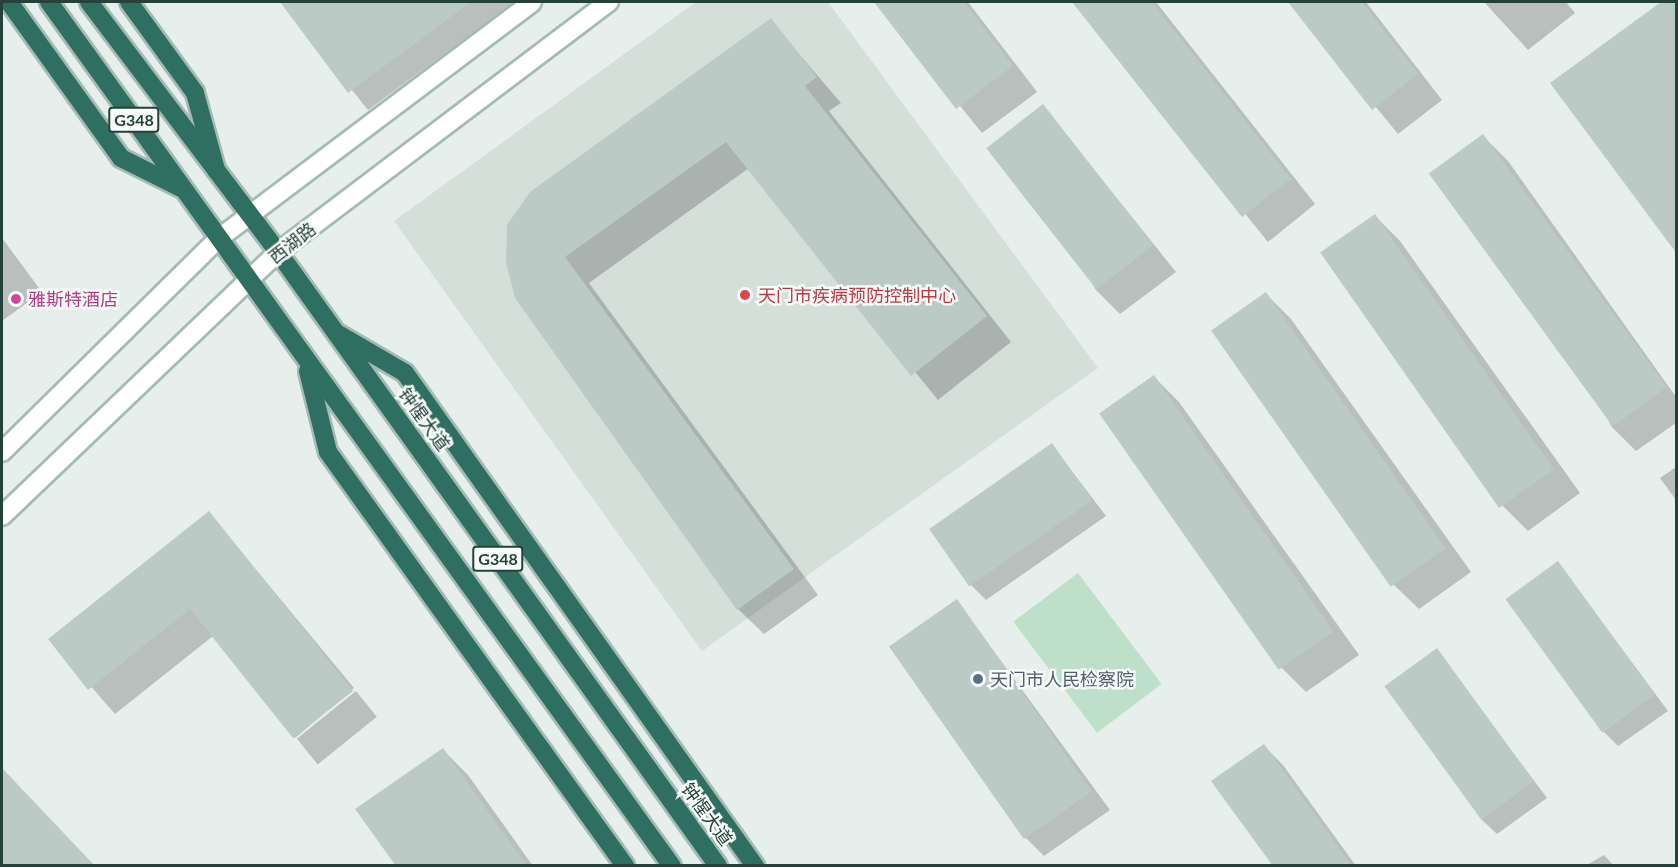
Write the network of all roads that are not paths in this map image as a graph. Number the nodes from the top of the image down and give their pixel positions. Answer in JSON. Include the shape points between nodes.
{"nodes":[{"id":1,"x":9,"y":2,"type":"edge"},
{"id":2,"x":49,"y":2,"type":"edge"},
{"id":3,"x":89,"y":2,"type":"edge"},
{"id":4,"x":129,"y":2,"type":"edge"},
{"id":5,"x":532,"y":2,"type":"edge"},
{"id":6,"x":609,"y":2,"type":"edge"},
{"id":7,"x":219,"y":180,"type":"junction"},
{"id":8,"x":185,"y":190,"type":"junction"},
{"id":9,"x":247,"y":215,"type":"junction"},
{"id":10,"x":218,"y":239,"type":"junction"},
{"id":11,"x":278,"y":252,"type":"junction"},
{"id":12,"x":247,"y":279,"type":"junction"},
{"id":13,"x":335,"y":331,"type":"junction"},
{"id":14,"x":306,"y":360,"type":"junction"},
{"id":15,"x":2,"y":452,"type":"edge"},
{"id":16,"x":2,"y":516,"type":"edge"},
{"id":17,"x":625,"y":866,"type":"edge"},
{"id":18,"x":672,"y":866,"type":"edge"},
{"id":19,"x":718,"y":866,"type":"edge"},
{"id":20,"x":755,"y":866,"type":"edge"}],
"edges":[{"from":1,"to":8,"type":"highway","via":[[121,158]]},
{"from":2,"to":8,"type":"highway","number":"G348"},
{"from":3,"to":7,"type":"highway","name":"钟惺大道","number":"G348"},
{"from":4,"to":7,"type":"highway","via":[[195,93]]},
{"from":5,"to":9,"type":"main road"},
{"from":6,"to":11,"type":"main road","name":"西湖路"},
{"from":7,"to":9,"type":"highway","name":"钟惺大道","number":"G348"},
{"from":8,"to":10,"type":"highway","number":"G348"},
{"from":9,"to":10,"type":"main road"},
{"from":9,"to":11,"type":"highway","name":"钟惺大道","number":"G348"},
{"from":10,"to":12,"type":"highway","number":"G348"},
{"from":10,"to":15,"type":"main road"},
{"from":11,"to":12,"type":"main road","name":"西湖路"},
{"from":11,"to":13,"type":"highway","name":"钟惺大道","number":"G348"},
{"from":12,"to":14,"type":"highway","number":"G348"},
{"from":12,"to":16,"type":"main road","name":"西湖路"},
{"from":13,"to":19,"type":"highway","name":"钟惺大道","number":"G348"},
{"from":13,"to":20,"type":"highway","via":[[405,373]]},
{"from":14,"to":17,"type":"highway","via":[[328,452]]},
{"from":14,"to":18,"type":"highway","number":"G348"}]}
